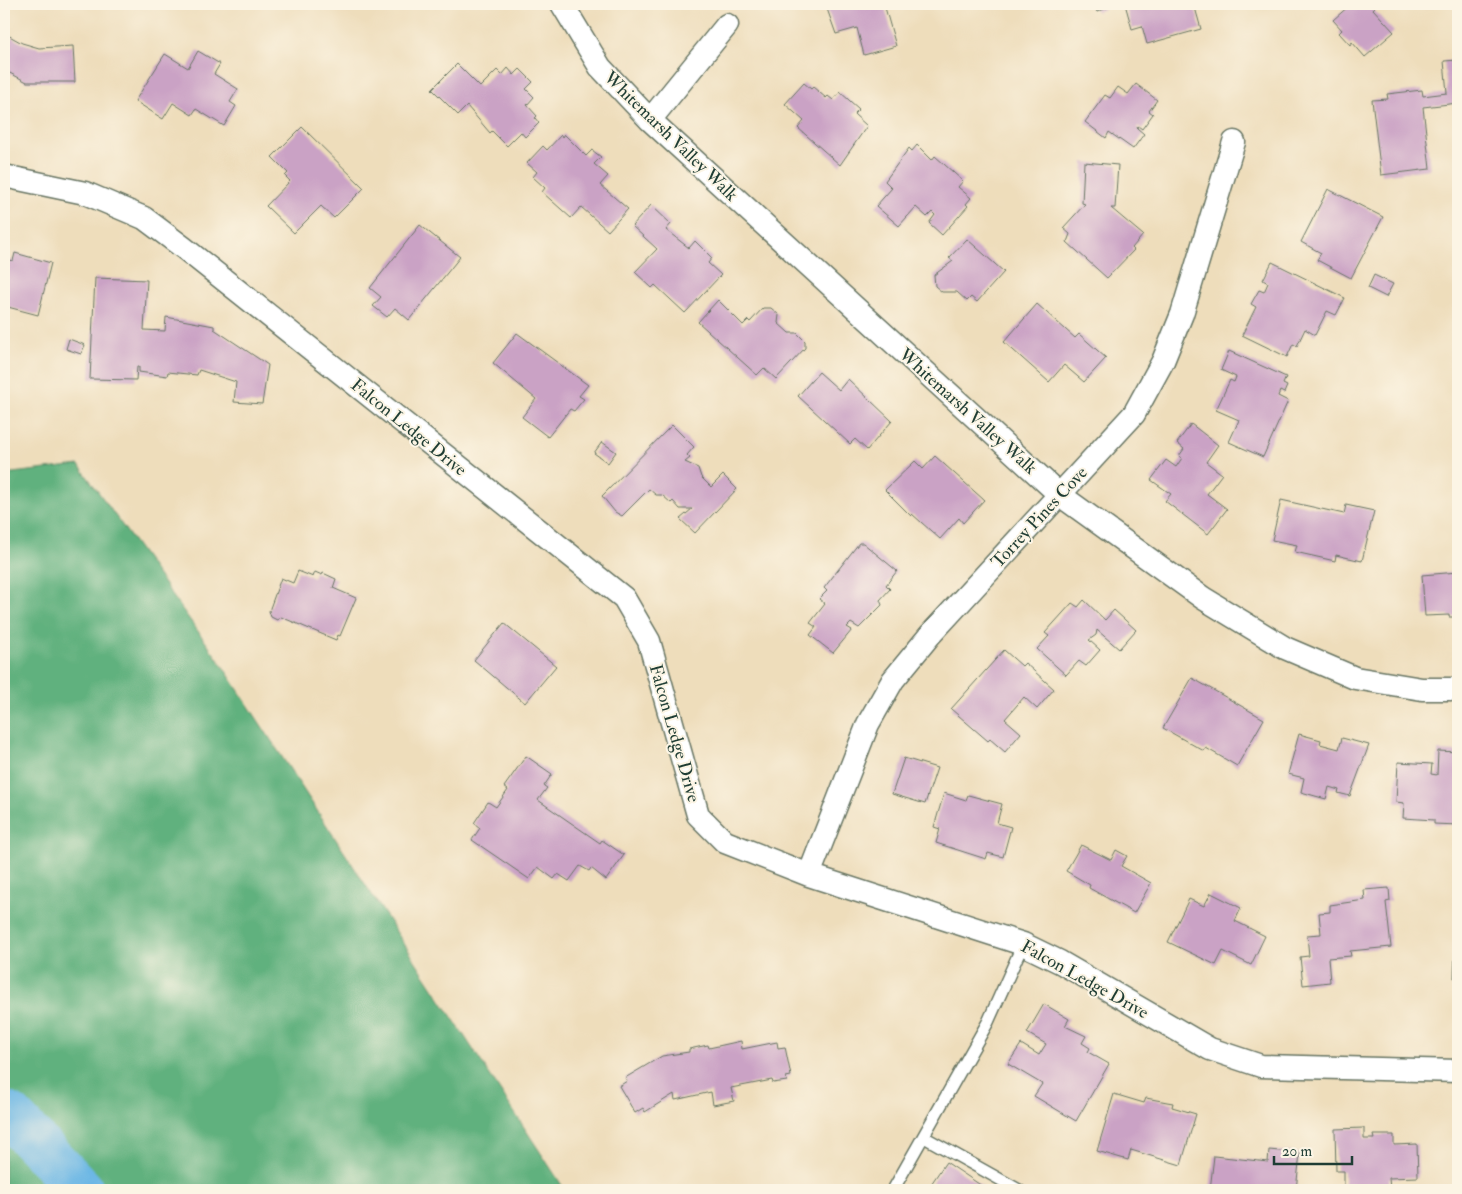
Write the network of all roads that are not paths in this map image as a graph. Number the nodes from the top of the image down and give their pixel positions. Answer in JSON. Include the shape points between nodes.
{"nodes":[{"id":1,"x":562,"y":4,"type":"edge"},
{"id":2,"x":727,"y":25,"type":"dead end"},
{"id":3,"x":650,"y":120,"type":"junction"},
{"id":4,"x":1234,"y":142,"type":"dead end"},
{"id":5,"x":4,"y":176,"type":"edge"},
{"id":6,"x":1060,"y":495,"type":"junction"},
{"id":7,"x":1458,"y":688,"type":"edge"},
{"id":8,"x":809,"y":875,"type":"junction"},
{"id":9,"x":1023,"y":944,"type":"junction"},
{"id":10,"x":1458,"y":1071,"type":"edge"},
{"id":11,"x":924,"y":1137,"type":"junction"},
{"id":12,"x":892,"y":1190,"type":"edge"},
{"id":13,"x":1019,"y":1190,"type":"edge"}],
"edges":[{"from":1,"to":3,"type":"street","name":"Whitemarsh Valley Walk","via":[[600,67]]},
{"from":2,"to":3,"type":"street"},
{"from":3,"to":6,"type":"street","name":"Whitemarsh Valley Walk"},
{"from":4,"to":6,"type":"street","name":"Torrey Pines Cove","via":[[1182,314],[1163,361],[1134,414]]},
{"from":5,"to":8,"type":"street","name":"Falcon Ledge Drive","via":[[85,193],[144,218],[624,598],[649,641],[698,815],[725,842]]},
{"from":6,"to":7,"type":"street","name":"Whitemarsh Valley Walk","via":[[1203,598],[1285,648],[1355,678],[1422,689]]},
{"from":6,"to":8,"type":"street","name":"Torrey Pines Cove","via":[[930,635],[894,680],[868,724]]},
{"from":8,"to":9,"type":"street","name":"Falcon Ledge Drive"},
{"from":9,"to":10,"type":"street","name":"Falcon Ledge Drive","via":[[1210,1049],[1262,1066]]},
{"from":9,"to":11,"type":"lane","via":[[988,1022]]},
{"from":11,"to":12,"type":"lane"},
{"from":11,"to":13,"type":"lane"}]}
